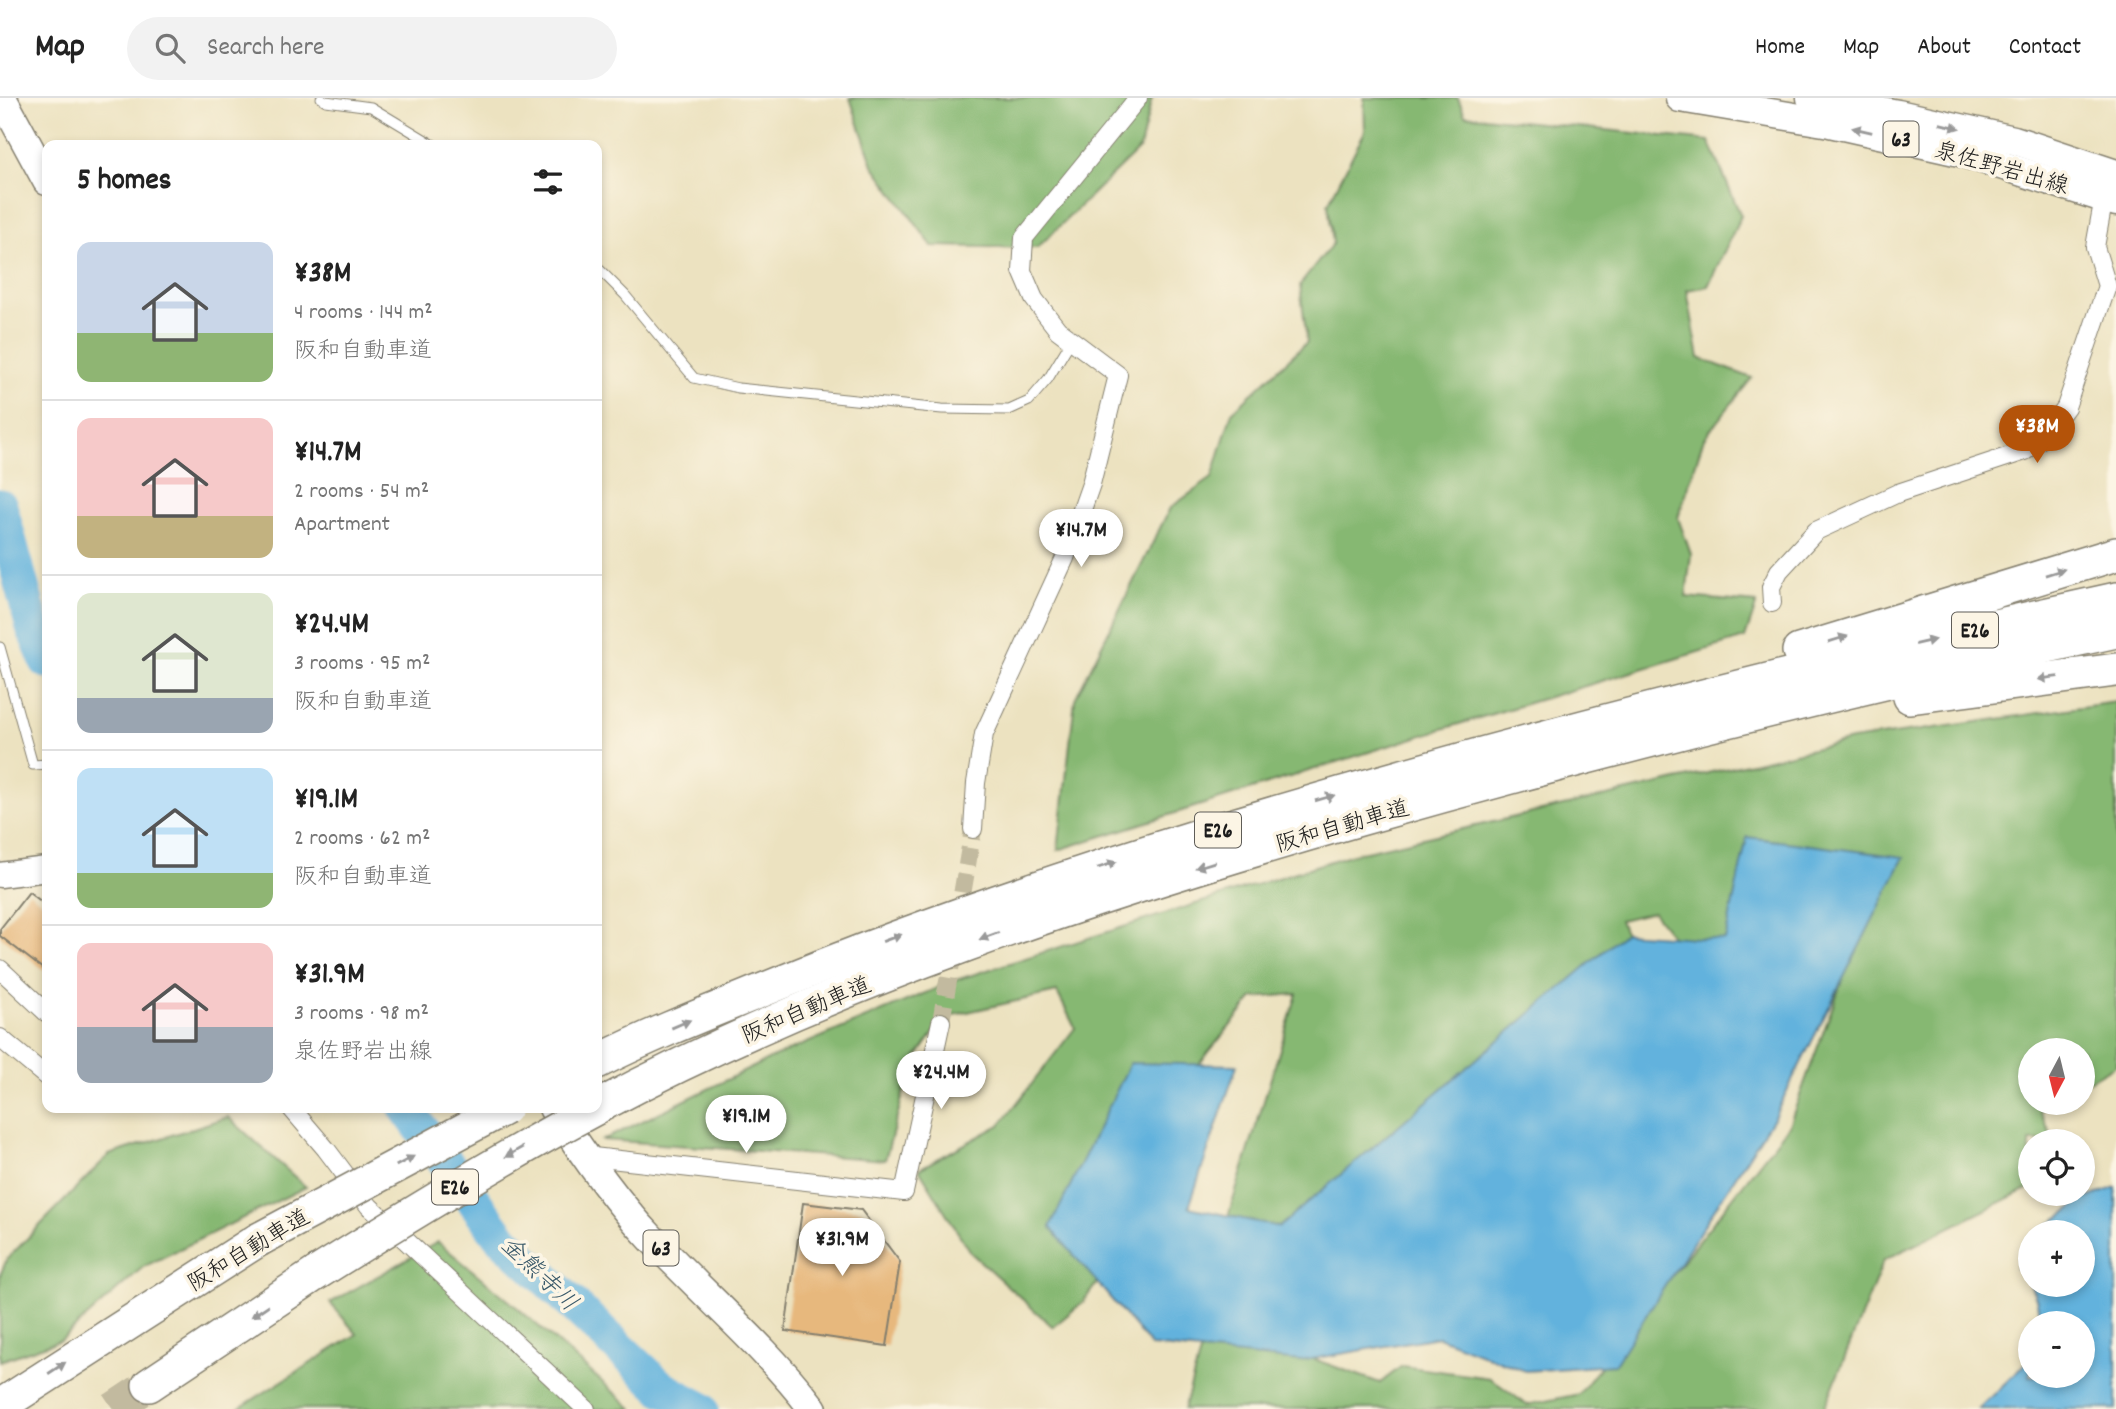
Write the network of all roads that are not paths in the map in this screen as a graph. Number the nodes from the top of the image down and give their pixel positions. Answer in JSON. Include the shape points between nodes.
{"nodes":[{"id":1,"x":2,"y":98,"type":"edge"},
{"id":2,"x":321,"y":98,"type":"edge"},
{"id":3,"x":1138,"y":98,"type":"edge"},
{"id":4,"x":1680,"y":98,"type":"edge"},
{"id":5,"x":1811,"y":98,"type":"edge"},
{"id":6,"x":426,"y":140,"type":"edge"},
{"id":7,"x":42,"y":172,"type":"edge"},
{"id":8,"x":2112,"y":191,"type":"edge"},
{"id":9,"x":602,"y":272,"type":"edge"},
{"id":10,"x":1071,"y":341,"type":"junction"},
{"id":11,"x":2116,"y":554,"type":"edge"},
{"id":12,"x":2116,"y":599,"type":"edge"},
{"id":13,"x":1772,"y":603,"type":"dead end"},
{"id":14,"x":2116,"y":631,"type":"edge"},
{"id":15,"x":0,"y":647,"type":"edge"},
{"id":16,"x":2116,"y":670,"type":"edge"},
{"id":17,"x":1541,"y":737,"type":"junction"},
{"id":18,"x":42,"y":764,"type":"edge"},
{"id":19,"x":1443,"y":795,"type":"junction"},
{"id":20,"x":973,"y":829,"type":"tunnel mouth"},
{"id":21,"x":42,"y":870,"type":"edge"},
{"id":22,"x":0,"y":875,"type":"edge"},
{"id":23,"x":0,"y":969,"type":"edge"},
{"id":24,"x":42,"y":1008,"type":"edge"},
{"id":25,"x":941,"y":1022,"type":"tunnel mouth"},
{"id":26,"x":0,"y":1038,"type":"edge"},
{"id":27,"x":608,"y":1056,"type":"edge"},
{"id":28,"x":42,"y":1073,"type":"edge"},
{"id":29,"x":602,"y":1105,"type":"edge"},
{"id":30,"x":295,"y":1113,"type":"edge"},
{"id":31,"x":496,"y":1113,"type":"edge"},
{"id":32,"x":557,"y":1113,"type":"edge"},
{"id":33,"x":587,"y":1113,"type":"edge"},
{"id":34,"x":584,"y":1156,"type":"junction"},
{"id":35,"x":149,"y":1385,"type":"tunnel mouth"},
{"id":36,"x":0,"y":1406,"type":"edge"},
{"id":37,"x":586,"y":1409,"type":"edge"},
{"id":38,"x":813,"y":1409,"type":"edge"}],
"edges":[{"from":1,"to":7,"type":"main road"},
{"from":2,"to":6,"type":"lane","via":[[370,107]]},
{"from":3,"to":10,"type":"street","via":[[1024,238],[1022,271],[1034,299]]},
{"from":8,"to":4,"type":"main road","name":"泉佐野岩出線","number":"63","one_way":true,"via":[[1830,122]]},
{"from":5,"to":8,"type":"main road","name":"泉佐野岩出線","number":"63","one_way":true,"via":[[2014,140]]},
{"from":8,"to":13,"type":"street","via":[[2095,247],[2107,286],[2066,407],[2045,436],[2025,450],[1898,493],[1816,531],[1779,571],[1771,587]]},
{"from":9,"to":10,"type":"lane","via":[[694,379],[738,388],[942,409],[1009,410],[1028,401],[1048,379]]},
{"from":10,"to":20,"type":"street","via":[[1118,374],[1091,484],[1065,558],[984,734]]},
{"from":17,"to":11,"type":"highway","one_way":true,"via":[[1771,660]]},
{"from":17,"to":12,"type":"highway","name":"阪和自動車道","number":"E26","one_way":true,"via":[[1834,663]]},
{"from":14,"to":19,"type":"highway","name":"阪和自動車道","number":"E26","via":[[1825,696]]},
{"from":15,"to":18,"type":"lane","via":[[33,765]]},
{"from":16,"to":19,"type":"highway","one_way":true,"via":[[1846,707],[1498,789]]},
{"from":27,"to":17,"type":"highway","name":"阪和自動車道","number":"E26","one_way":true,"via":[[874,944],[1002,899],[1278,812]]},
{"from":19,"to":29,"type":"highway","name":"阪和自動車道","number":"E26","one_way":true,"via":[[1017,925],[826,999]]},
{"from":21,"to":22,"type":"street"},
{"from":23,"to":24,"type":"street"},
{"from":25,"to":34,"type":"street","via":[[904,1192]]},
{"from":26,"to":28,"type":"street"},
{"from":30,"to":37,"type":"street","via":[[369,1206]]},
{"from":36,"to":31,"type":"highway","name":"阪和自動車道","number":"E26","one_way":true,"bridge":true,"via":[[258,1240]]},
{"from":32,"to":34,"type":"main road","number":"63"},
{"from":33,"to":35,"type":"highway","name":"阪和自動車道","number":"E26","one_way":true,"bridge":true,"via":[[438,1197]]},
{"from":34,"to":38,"type":"main road","number":"63","via":[[648,1236],[786,1374]]}]}
